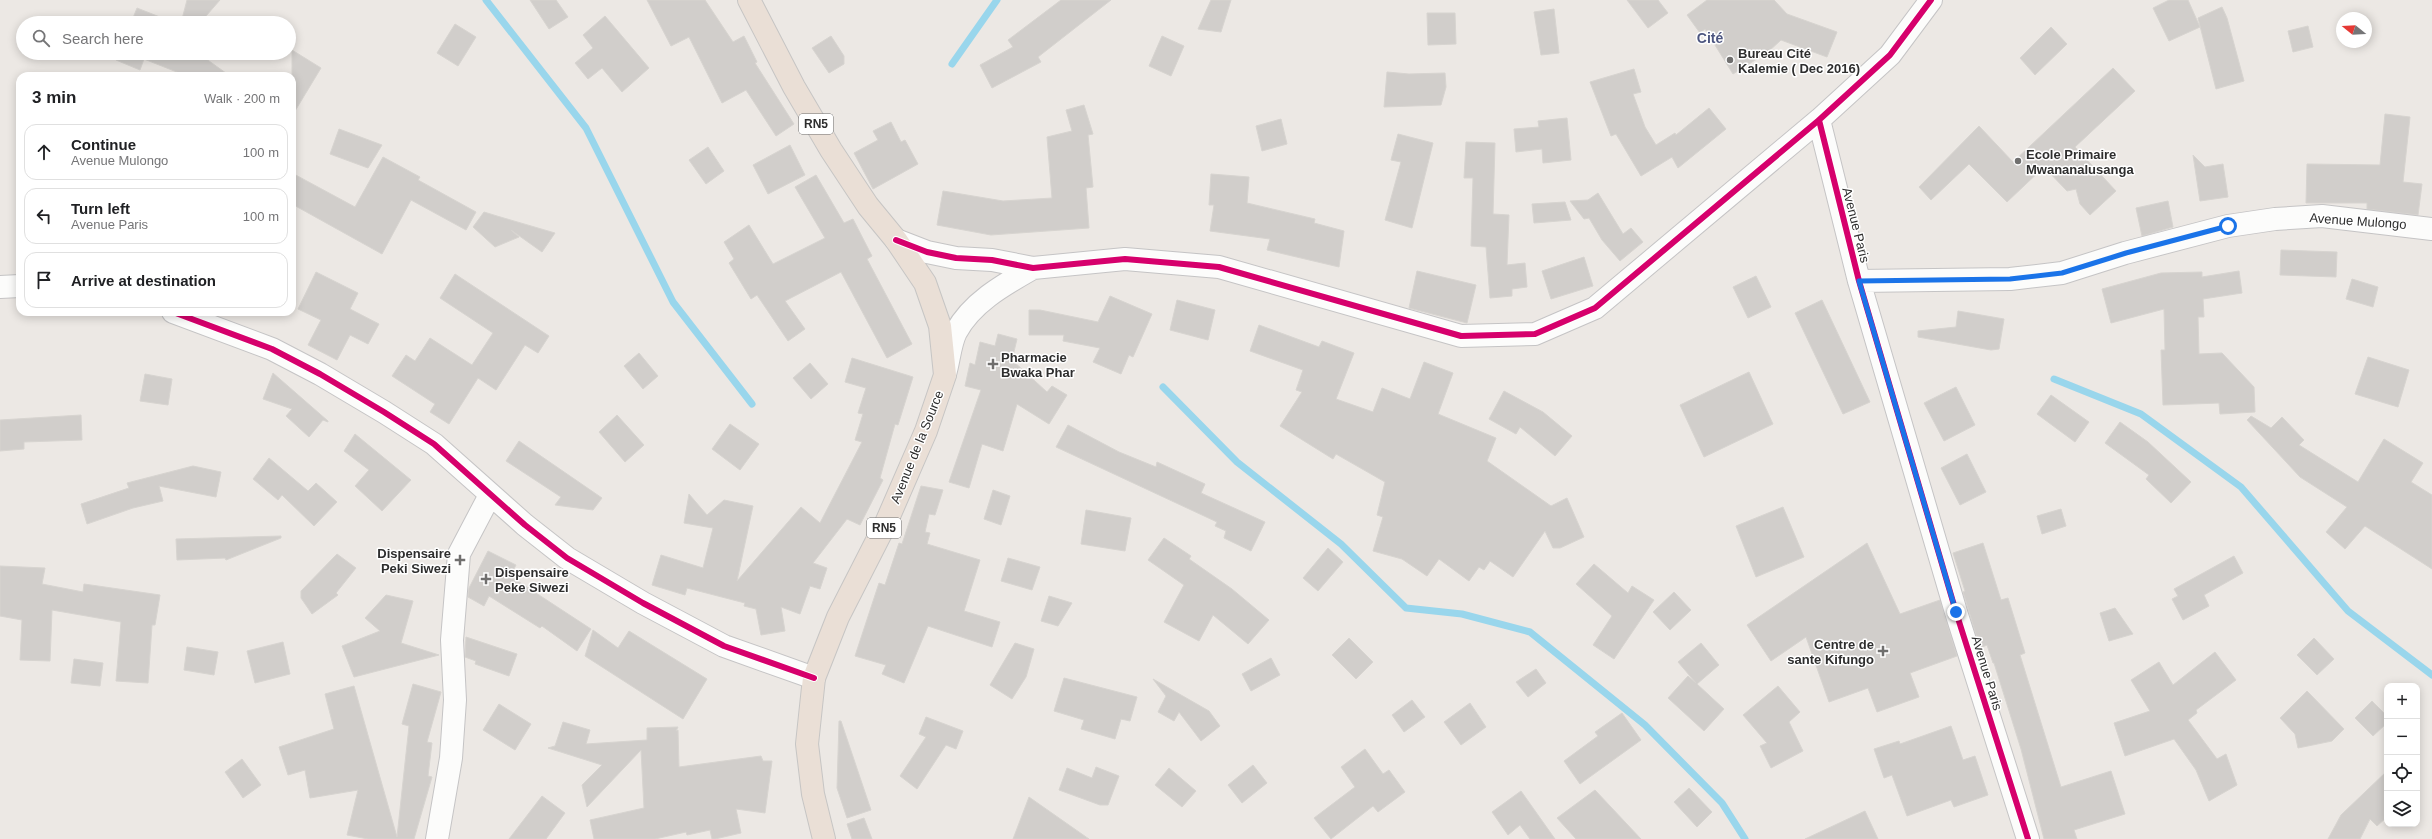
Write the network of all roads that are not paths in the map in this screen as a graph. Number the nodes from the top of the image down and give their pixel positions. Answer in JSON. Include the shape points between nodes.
{"nodes":[{"id":1,"x":749,"y":0,"type":"edge"},
{"id":2,"x":1931,"y":0,"type":"edge"},
{"id":3,"x":1818,"y":120,"type":"junction"},
{"id":4,"x":2432,"y":229,"type":"edge"},
{"id":5,"x":896,"y":240,"type":"junction"},
{"id":6,"x":1033,"y":268,"type":"junction"},
{"id":7,"x":1859,"y":281,"type":"junction"},
{"id":8,"x":16,"y":286,"type":"edge"},
{"id":9,"x":0,"y":287,"type":"edge"},
{"id":10,"x":184,"y":316,"type":"edge"},
{"id":11,"x":945,"y":375,"type":"junction"},
{"id":12,"x":490,"y":495,"type":"junction"},
{"id":13,"x":814,"y":678,"type":"junction"},
{"id":14,"x":437,"y":839,"type":"edge"},
{"id":15,"x":824,"y":839,"type":"edge"},
{"id":16,"x":2028,"y":839,"type":"edge"}],
"edges":[{"from":1,"to":5,"type":"highway","number":"RN5","via":[[794,87],[831,150],[868,206]]},
{"from":2,"to":3,"type":"street","via":[[1890,55]]},
{"from":3,"to":6,"type":"street","via":[[1595,308],[1535,334],[1461,336],[1219,267],[1125,259]]},
{"from":3,"to":7,"type":"street","name":"Avenue Paris"},
{"from":4,"to":7,"type":"street","name":"Avenue Mulongo","via":[[2322,216],[2276,219],[2228,226],[2062,273],[2010,279]]},
{"from":5,"to":6,"type":"street","via":[[927,252],[956,258],[992,260]]},
{"from":5,"to":11,"type":"highway","name":"Avenue de la Source","number":"RN5","via":[[925,283],[940,326]]},
{"from":6,"to":11,"type":"street","via":[[978,304],[956,332]]},
{"from":7,"to":16,"type":"street","name":"Avenue Paris","via":[[1956,612]]},
{"from":8,"to":9,"type":"street"},
{"from":10,"to":12,"type":"street","via":[[272,349],[320,374],[434,444]]},
{"from":11,"to":13,"type":"highway","name":"Avenue de la Source","number":"RN5","via":[[923,438],[886,523],[838,616]]},
{"from":12,"to":13,"type":"street","via":[[567,558],[643,603],[724,646]]},
{"from":12,"to":14,"type":"street","via":[[459,554],[452,640],[455,700],[452,751]]},
{"from":13,"to":15,"type":"highway","name":"Avenue de la Source","number":"RN5","via":[[807,744],[813,794]]}]}
